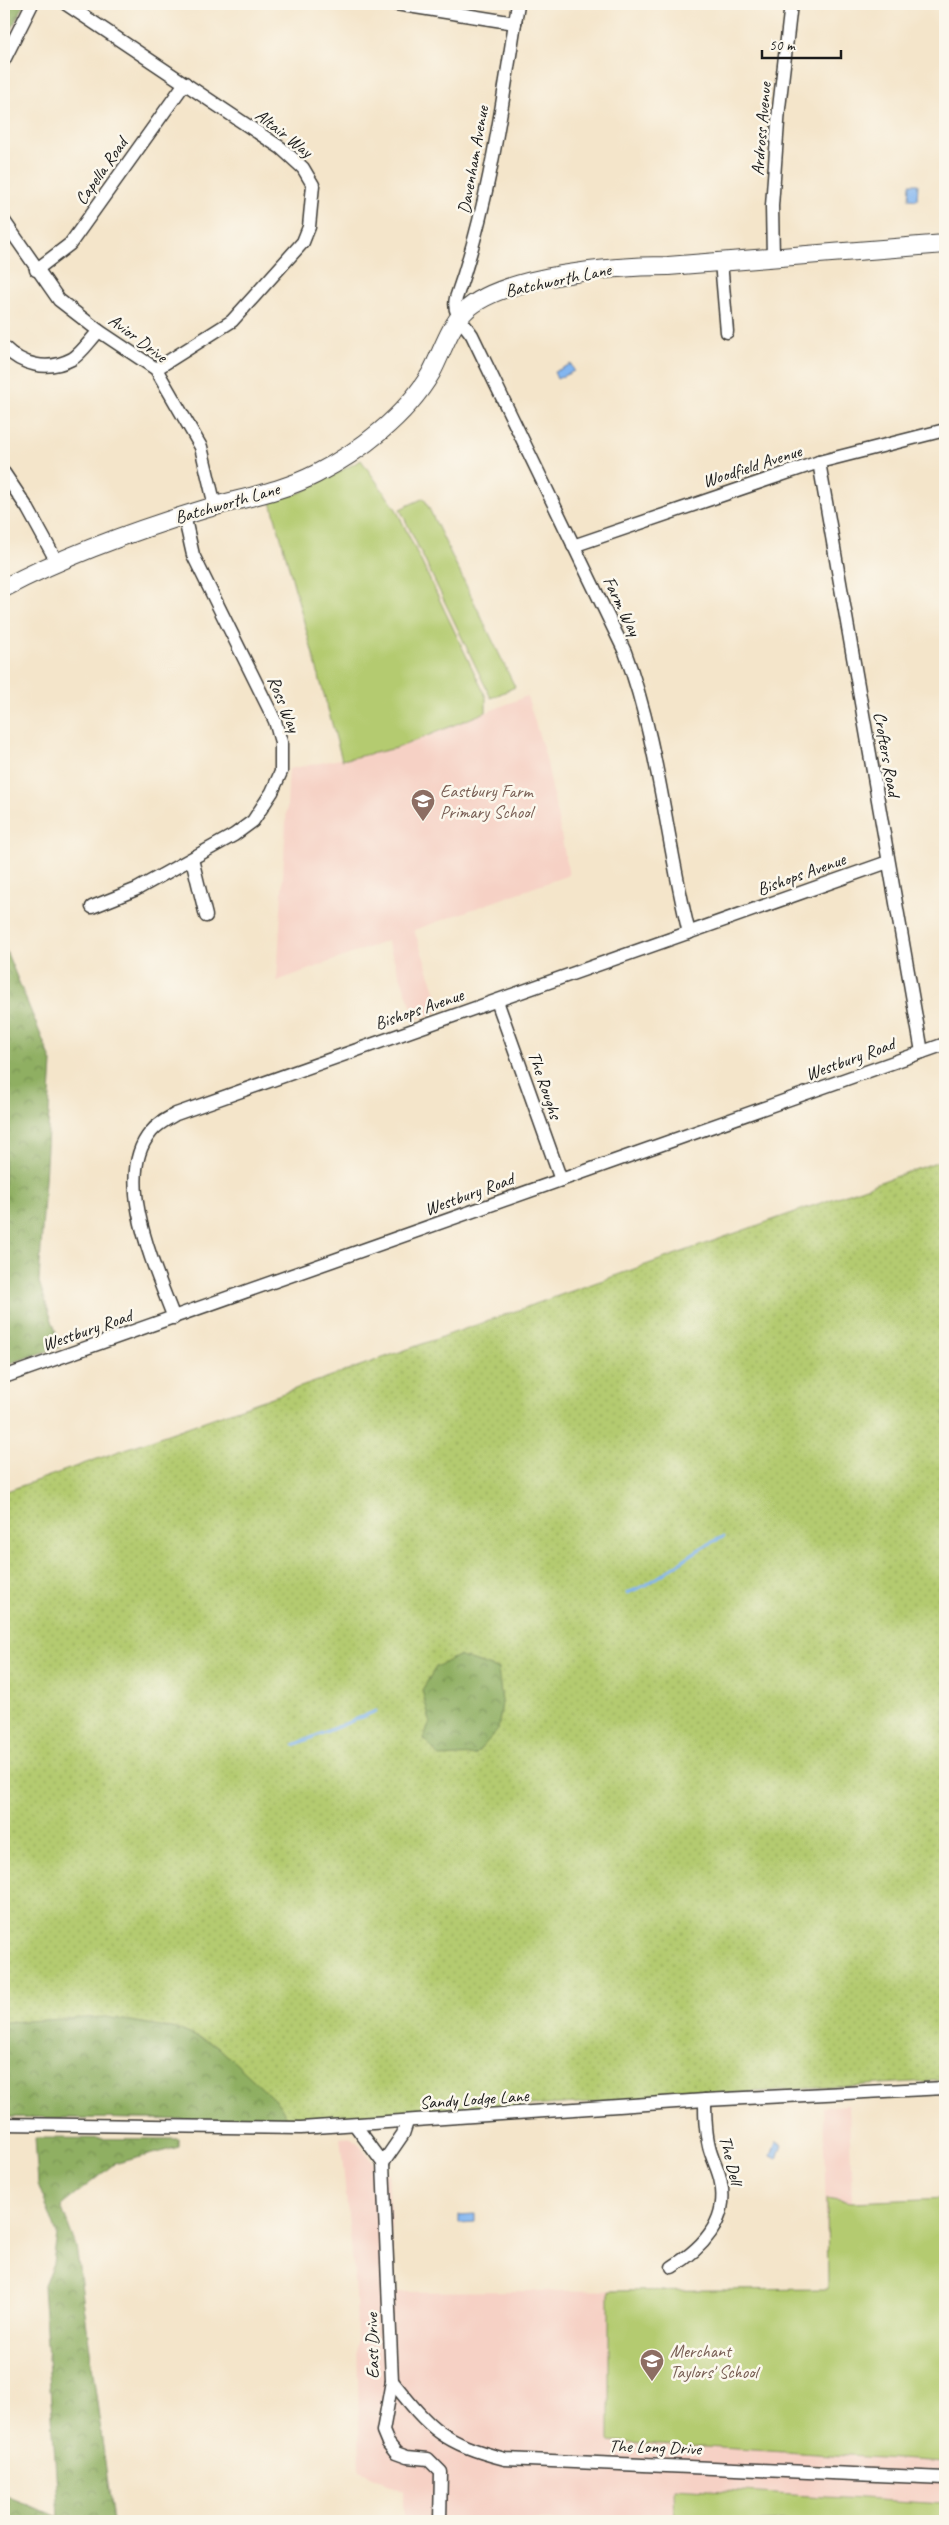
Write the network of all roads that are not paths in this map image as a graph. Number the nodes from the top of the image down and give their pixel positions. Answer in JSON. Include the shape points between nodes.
{"nodes":[{"id":1,"x":32,"y":4,"type":"edge"},
{"id":2,"x":66,"y":4,"type":"edge"},
{"id":3,"x":396,"y":4,"type":"edge"},
{"id":4,"x":518,"y":4,"type":"edge"},
{"id":5,"x":791,"y":4,"type":"edge"},
{"id":6,"x":78,"y":8,"type":"edge"},
{"id":7,"x":515,"y":23,"type":"junction"},
{"id":8,"x":4,"y":60,"type":"edge"},
{"id":9,"x":185,"y":83,"type":"junction"},
{"id":10,"x":4,"y":221,"type":"edge"},
{"id":11,"x":945,"y":244,"type":"edge"},
{"id":12,"x":773,"y":258,"type":"junction"},
{"id":13,"x":721,"y":262,"type":"junction"},
{"id":14,"x":36,"y":270,"type":"junction"},
{"id":15,"x":459,"y":318,"type":"junction"},
{"id":16,"x":99,"y":331,"type":"junction"},
{"id":17,"x":727,"y":332,"type":"dead end"},
{"id":18,"x":4,"y":347,"type":"edge"},
{"id":19,"x":156,"y":369,"type":"junction"},
{"id":20,"x":945,"y":430,"type":"edge"},
{"id":21,"x":819,"y":462,"type":"junction"},
{"id":22,"x":4,"y":473,"type":"edge"},
{"id":23,"x":215,"y":506,"type":"junction"},
{"id":24,"x":184,"y":515,"type":"junction"},
{"id":25,"x":573,"y":546,"type":"junction"},
{"id":26,"x":57,"y":562,"type":"junction"},
{"id":27,"x":4,"y":588,"type":"edge"},
{"id":28,"x":192,"y":859,"type":"junction"},
{"id":29,"x":888,"y":862,"type":"junction"},
{"id":30,"x":92,"y":907,"type":"dead end"},
{"id":31,"x":206,"y":916,"type":"dead end"},
{"id":32,"x":689,"y":933,"type":"junction"},
{"id":33,"x":497,"y":1001,"type":"junction"},
{"id":34,"x":945,"y":1044,"type":"edge"},
{"id":35,"x":922,"y":1052,"type":"junction"},
{"id":36,"x":561,"y":1180,"type":"junction"},
{"id":37,"x":174,"y":1318,"type":"junction"},
{"id":38,"x":4,"y":1378,"type":"edge"},
{"id":39,"x":945,"y":2088,"type":"edge"},
{"id":40,"x":705,"y":2100,"type":"junction"},
{"id":41,"x":407,"y":2122,"type":"junction"},
{"id":42,"x":4,"y":2124,"type":"edge"},
{"id":43,"x":355,"y":2125,"type":"junction"},
{"id":44,"x":383,"y":2162,"type":"junction"},
{"id":45,"x":672,"y":2267,"type":"dead end"},
{"id":46,"x":392,"y":2381,"type":"junction"},
{"id":47,"x":945,"y":2478,"type":"edge"},
{"id":48,"x":440,"y":2521,"type":"edge"}],
"edges":[{"from":1,"to":8,"type":"street"},
{"from":2,"to":6,"type":"street","name":"Altair Way"},
{"from":3,"to":7,"type":"street"},
{"from":4,"to":7,"type":"street","name":"Davenham Avenue"},
{"from":5,"to":12,"type":"street","name":"Ardross Avenue","via":[[772,206]]},
{"from":6,"to":9,"type":"street","name":"Altair Way"},
{"from":7,"to":15,"type":"street","name":"Davenham Avenue","via":[[485,198],[455,304]]},
{"from":9,"to":14,"type":"street","name":"Capella Road","via":[[70,244]]},
{"from":9,"to":19,"type":"street","name":"Altair Way","via":[[291,156],[311,179],[313,204],[303,242],[240,312],[224,326]]},
{"from":10,"to":14,"type":"street","name":"Avior Drive"},
{"from":11,"to":12,"type":"street","name":"Batchworth Lane"},
{"from":12,"to":13,"type":"street","name":"Batchworth Lane"},
{"from":13,"to":15,"type":"street","name":"Batchworth Lane","via":[[623,266],[563,276],[502,290],[475,303]]},
{"from":13,"to":17,"type":"street"},
{"from":14,"to":16,"type":"street","name":"Avior Drive","via":[[59,300]]},
{"from":15,"to":23,"type":"street","name":"Batchworth Lane","via":[[425,383],[402,410],[362,446],[315,475]]},
{"from":15,"to":25,"type":"street","name":"Farm Way","via":[[472,335]]},
{"from":16,"to":18,"type":"street","via":[[72,359],[42,367],[14,358]]},
{"from":16,"to":19,"type":"street","name":"Avior Drive"},
{"from":19,"to":23,"type":"street","name":"Avior Drive","via":[[202,447]]},
{"from":20,"to":21,"type":"street","name":"Woodfield Avenue"},
{"from":21,"to":25,"type":"street","name":"Woodfield Avenue"},
{"from":21,"to":29,"type":"street","name":"Crofters Road"},
{"from":22,"to":26,"type":"street"},
{"from":23,"to":24,"type":"street","name":"Batchworth Lane"},
{"from":24,"to":26,"type":"street","name":"Batchworth Lane","via":[[111,539]]},
{"from":24,"to":28,"type":"street","name":"Ross Way","via":[[193,555],[270,707],[279,732],[282,754],[278,781],[253,821]]},
{"from":25,"to":32,"type":"street","name":"Farm Way","via":[[636,680]]},
{"from":26,"to":27,"type":"street","name":"Batchworth Lane"},
{"from":28,"to":30,"type":"street","name":"Ross Way","via":[[137,889]]},
{"from":28,"to":31,"type":"street"},
{"from":29,"to":32,"type":"street","name":"Bishops Avenue"},
{"from":29,"to":35,"type":"street","name":"Crofters Road"},
{"from":32,"to":33,"type":"street","name":"Bishops Avenue"},
{"from":33,"to":36,"type":"street","name":"The Roughs"},
{"from":33,"to":37,"type":"street","name":"Bishops Avenue","via":[[176,1114],[151,1131],[137,1167],[134,1190]]},
{"from":34,"to":35,"type":"street","name":"Westbury Road"},
{"from":35,"to":36,"type":"street","name":"Westbury Road"},
{"from":36,"to":37,"type":"street","name":"Westbury Road"},
{"from":37,"to":38,"type":"street","name":"Westbury Road"},
{"from":39,"to":40,"type":"street","name":"Sandy Lodge Lane"},
{"from":40,"to":41,"type":"street","name":"Sandy Lodge Lane"},
{"from":40,"to":45,"type":"street","name":"The Dell","via":[[705,2129],[722,2184],[721,2208],[707,2239]]},
{"from":41,"to":43,"type":"street","name":"Sandy Lodge Lane"},
{"from":41,"to":44,"type":"street","via":[[403,2134]]},
{"from":42,"to":43,"type":"street","name":"Sandy Lodge Lane","via":[[301,2128]]},
{"from":43,"to":44,"type":"street"},
{"from":44,"to":46,"type":"street","name":"East Drive"},
{"from":46,"to":47,"type":"street","name":"The Long Drive","via":[[436,2430],[458,2445],[505,2459]]},
{"from":46,"to":48,"type":"street","name":"East Drive","via":[[384,2418],[385,2437],[392,2449],[402,2456],[428,2459],[437,2466],[442,2476]]}]}
